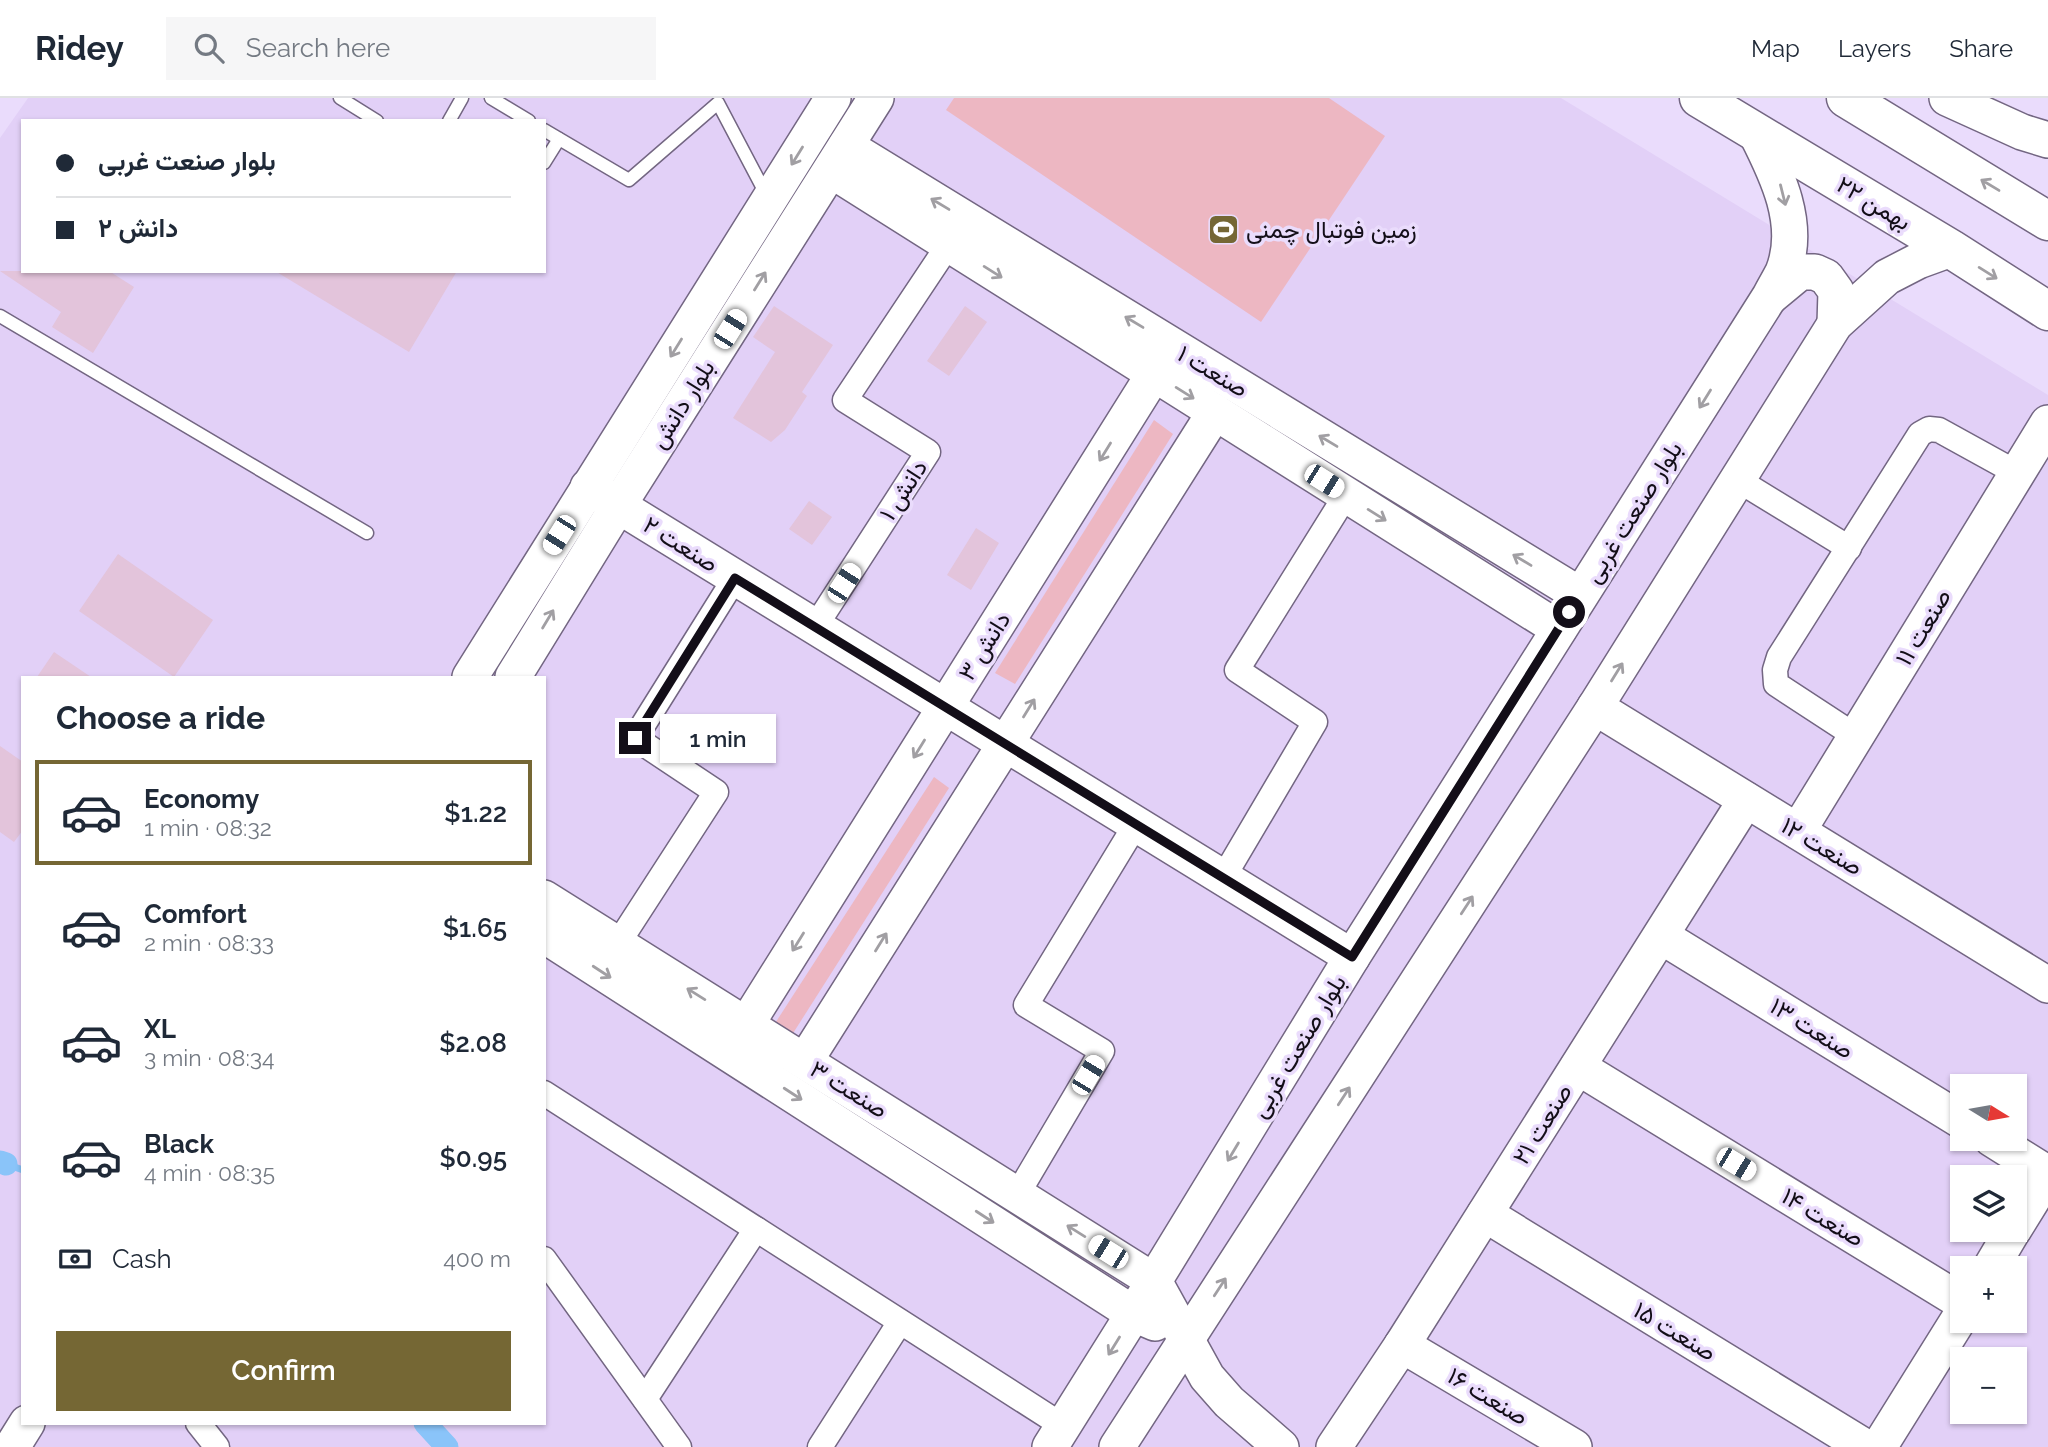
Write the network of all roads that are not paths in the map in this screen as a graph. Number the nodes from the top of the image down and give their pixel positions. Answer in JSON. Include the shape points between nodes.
{"nodes":[{"id":1,"x":340,"y":98,"type":"edge"},
{"id":2,"x":462,"y":98,"type":"edge"},
{"id":3,"x":491,"y":98,"type":"edge"},
{"id":4,"x":833,"y":98,"type":"edge"},
{"id":5,"x":876,"y":98,"type":"edge"},
{"id":6,"x":1699,"y":98,"type":"edge"},
{"id":7,"x":1846,"y":98,"type":"edge"},
{"id":8,"x":1947,"y":98,"type":"edge"},
{"id":9,"x":374,"y":119,"type":"edge"},
{"id":10,"x":450,"y":119,"type":"edge"},
{"id":11,"x":526,"y":119,"type":"edge"},
{"id":12,"x":546,"y":131,"type":"edge"},
{"id":13,"x":1756,"y":133,"type":"junction"},
{"id":14,"x":559,"y":139,"type":"junction"},
{"id":15,"x":2048,"y":140,"type":"edge"},
{"id":16,"x":838,"y":158,"type":"junction"},
{"id":17,"x":546,"y":160,"type":"edge"},
{"id":18,"x":769,"y":200,"type":"junction"},
{"id":19,"x":799,"y":219,"type":"junction"},
{"id":20,"x":2048,"y":221,"type":"edge"},
{"id":21,"x":949,"y":244,"type":"junction"},
{"id":22,"x":1951,"y":249,"type":"junction"},
{"id":23,"x":1770,"y":296,"type":"junction"},
{"id":24,"x":2048,"y":311,"type":"edge"},
{"id":25,"x":0,"y":316,"type":"edge"},
{"id":26,"x":1835,"y":324,"type":"junction"},
{"id":27,"x":1154,"y":373,"type":"junction"},
{"id":28,"x":1215,"y":412,"type":"junction"},
{"id":29,"x":2048,"y":423,"type":"edge"},
{"id":30,"x":2017,"y":473,"type":"junction"},
{"id":31,"x":1738,"y":480,"type":"junction"},
{"id":32,"x":589,"y":487,"type":"junction"},
{"id":33,"x":1346,"y":495,"type":"junction"},
{"id":34,"x":618,"y":506,"type":"junction"},
{"id":35,"x":367,"y":533,"type":"dead end"},
{"id":36,"x":1849,"y":548,"type":"junction"},
{"id":37,"x":735,"y":578,"type":"junction"},
{"id":38,"x":1580,"y":595,"type":"junction"},
{"id":39,"x":816,"y":627,"type":"junction"},
{"id":40,"x":1559,"y":629,"type":"junction"},
{"id":41,"x":471,"y":676,"type":"edge"},
{"id":42,"x":514,"y":676,"type":"edge"},
{"id":43,"x":945,"y":707,"type":"junction"},
{"id":44,"x":1595,"y":707,"type":"junction"},
{"id":45,"x":1857,"y":737,"type":"junction"},
{"id":46,"x":1006,"y":744,"type":"junction"},
{"id":47,"x":1746,"y":800,"type":"junction"},
{"id":48,"x":1136,"y":824,"type":"junction"},
{"id":49,"x":1798,"y":831,"type":"junction"},
{"id":50,"x":1223,"y":878,"type":"junction"},
{"id":51,"x":546,"y":899,"type":"edge"},
{"id":52,"x":546,"y":936,"type":"edge"},
{"id":53,"x":1661,"y":936,"type":"junction"},
{"id":54,"x":617,"y":945,"type":"junction"},
{"id":55,"x":1352,"y":957,"type":"junction"},
{"id":56,"x":2048,"y":985,"type":"edge"},
{"id":57,"x":746,"y":1025,"type":"junction"},
{"id":58,"x":805,"y":1061,"type":"junction"},
{"id":59,"x":1577,"y":1067,"type":"junction"},
{"id":60,"x":546,"y":1094,"type":"edge"},
{"id":61,"x":1950,"y":1114,"type":"edge"},
{"id":62,"x":2013,"y":1152,"type":"edge"},
{"id":63,"x":2048,"y":1174,"type":"edge"},
{"id":64,"x":1017,"y":1195,"type":"junction"},
{"id":65,"x":2027,"y":1209,"type":"edge"},
{"id":66,"x":1485,"y":1214,"type":"junction"},
{"id":67,"x":756,"y":1229,"type":"junction"},
{"id":68,"x":546,"y":1262,"type":"edge"},
{"id":69,"x":1154,"y":1281,"type":"junction"},
{"id":70,"x":1950,"y":1294,"type":"edge"},
{"id":71,"x":1134,"y":1314,"type":"junction"},
{"id":72,"x":900,"y":1322,"type":"junction"},
{"id":73,"x":1950,"y":1333,"type":"edge"},
{"id":74,"x":1186,"y":1338,"type":"junction"},
{"id":75,"x":1402,"y":1345,"type":"junction"},
{"id":76,"x":645,"y":1399,"type":"junction"},
{"id":77,"x":26,"y":1425,"type":"edge"},
{"id":78,"x":200,"y":1425,"type":"edge"},
{"id":79,"x":1056,"y":1437,"type":"edge"},
{"id":80,"x":12,"y":1447,"type":"edge"},
{"id":81,"x":216,"y":1447,"type":"edge"},
{"id":82,"x":679,"y":1447,"type":"edge"},
{"id":83,"x":820,"y":1447,"type":"edge"},
{"id":84,"x":1117,"y":1447,"type":"edge"},
{"id":85,"x":1281,"y":1447,"type":"edge"},
{"id":86,"x":1334,"y":1447,"type":"edge"},
{"id":87,"x":1574,"y":1447,"type":"edge"},
{"id":88,"x":1866,"y":1447,"type":"edge"},
{"id":89,"x":1880,"y":1447,"type":"edge"}],
"edges":[{"from":1,"to":9,"type":"lane"},
{"from":2,"to":10,"type":"lane"},
{"from":3,"to":11,"type":"lane"},
{"from":4,"to":18,"type":"street","name":"بلوار دانش","one_way":true},
{"from":5,"to":16,"type":"street","name":"بلوار دانش"},
{"from":6,"to":13,"type":"highway","name":"۲۲ بهمن"},
{"from":20,"to":7,"type":"highway","one_way":true},
{"from":8,"to":15,"type":"street"},
{"from":12,"to":14,"type":"lane"},
{"from":13,"to":22,"type":"highway","name":"۲۲ بهمن"},
{"from":13,"to":23,"type":"street","name":"بلوار صنعت غربی","one_way":true,"via":[[1777,173],[1790,225],[1784,270]]},
{"from":14,"to":17,"type":"lane"},
{"from":14,"to":18,"type":"lane","via":[[629,180],[718,103]]},
{"from":16,"to":19,"type":"street","name":"بلوار دانش"},
{"from":16,"to":21,"type":"street","name":"صنعت ۱"},
{"from":38,"to":16,"type":"street","name":"صنعت ۱","one_way":true},
{"from":18,"to":19,"type":"street"},
{"from":18,"to":32,"type":"street","name":"بلوار دانش","one_way":true},
{"from":34,"to":19,"type":"street","name":"بلوار دانش","one_way":true},
{"from":21,"to":27,"type":"street","name":"صنعت ۱","one_way":true},
{"from":21,"to":39,"type":"street","name":"دانش ۱","via":[[845,400],[928,452]]},
{"from":22,"to":24,"type":"highway","name":"۲۲ بهمن","one_way":true},
{"from":22,"to":26,"type":"street","via":[[1887,277]]},
{"from":23,"to":26,"type":"street","via":[[1800,272],[1826,276],[1836,291]]},
{"from":23,"to":38,"type":"street","name":"بلوار صنعت غربی","one_way":true},
{"from":25,"to":35,"type":"lane"},
{"from":26,"to":31,"type":"street"},
{"from":27,"to":28,"type":"street","name":"صنعت ۱","one_way":true},
{"from":27,"to":43,"type":"street","name":"دانش ۳","one_way":true},
{"from":28,"to":33,"type":"street","name":"صنعت ۱"},
{"from":46,"to":28,"type":"street","one_way":true},
{"from":29,"to":30,"type":"street","name":"صنعت ۱۱"},
{"from":30,"to":36,"type":"street","via":[[1939,430],[1929,429],[1920,434]]},
{"from":30,"to":45,"type":"street","name":"صنعت ۱۱"},
{"from":31,"to":36,"type":"street"},
{"from":44,"to":31,"type":"street","one_way":true},
{"from":32,"to":34,"type":"street","name":"صنعت ۲"},
{"from":32,"to":41,"type":"street","name":"بلوار دانش"},
{"from":33,"to":40,"type":"street","name":"صنعت ۱","one_way":true},
{"from":33,"to":50,"type":"street","via":[[1237,670],[1315,723]]},
{"from":34,"to":37,"type":"street","name":"صنعت ۲"},
{"from":42,"to":34,"type":"street","name":"بلوار دانش","one_way":true},
{"from":36,"to":45,"type":"street","via":[[1775,670],[1776,684]]},
{"from":37,"to":39,"type":"street","name":"صنعت ۲"},
{"from":37,"to":54,"type":"street","via":[[635,738],[716,792]]},
{"from":38,"to":40,"type":"street","name":"بلوار صنعت غربی"},
{"from":39,"to":43,"type":"street","name":"صنعت ۲"},
{"from":40,"to":55,"type":"street","name":"بلوار صنعت غربی"},
{"from":43,"to":46,"type":"street","name":"صنعت ۲"},
{"from":43,"to":57,"type":"street","name":"دانش ۳","one_way":true},
{"from":44,"to":47,"type":"street","name":"صنعت ۱۲"},
{"from":74,"to":44,"type":"street","one_way":true},
{"from":45,"to":49,"type":"street","name":"صنعت ۱۱"},
{"from":46,"to":48,"type":"street","name":"صنعت ۲"},
{"from":58,"to":46,"type":"street","one_way":true},
{"from":47,"to":49,"type":"street","name":"صنعت ۱۲"},
{"from":47,"to":53,"type":"street","name":"صنعت ۲۱"},
{"from":48,"to":50,"type":"street","name":"صنعت ۲"},
{"from":48,"to":64,"type":"street","via":[[1026,1005],[1102,1051]]},
{"from":49,"to":56,"type":"street","name":"صنعت ۱۲"},
{"from":50,"to":55,"type":"street","name":"صنعت ۲"},
{"from":51,"to":54,"type":"street","name":"صنعت ۳"},
{"from":52,"to":71,"type":"street","name":"صنعت ۳","one_way":true},
{"from":53,"to":59,"type":"street","name":"صنعت ۲۱"},
{"from":53,"to":61,"type":"street","name":"صنعت ۱۳"},
{"from":57,"to":54,"type":"street","name":"صنعت ۳","one_way":true},
{"from":55,"to":69,"type":"street","name":"بلوار صنعت غربی","one_way":true},
{"from":57,"to":58,"type":"street","name":"صنعت ۳"},
{"from":58,"to":64,"type":"street","name":"صنعت ۳"},
{"from":59,"to":66,"type":"street","name":"صنعت ۲۱"},
{"from":59,"to":70,"type":"street","name":"صنعت ۱۴"},
{"from":60,"to":67,"type":"street"},
{"from":62,"to":63,"type":"street"},
{"from":63,"to":65,"type":"street"},
{"from":69,"to":64,"type":"street","name":"صنعت ۳","one_way":true},
{"from":66,"to":75,"type":"street","name":"صنعت ۲۱"},
{"from":66,"to":88,"type":"street","name":"صنعت ۱۵"},
{"from":67,"to":72,"type":"street"},
{"from":67,"to":76,"type":"street"},
{"from":68,"to":76,"type":"street"},
{"from":69,"to":71,"type":"street","name":"بلوار صنعت غربی"},
{"from":69,"to":74,"type":"street"},
{"from":71,"to":74,"type":"street","name":"صنعت ۳"},
{"from":71,"to":79,"type":"street","name":"بلوار صنعت غربی","one_way":true},
{"from":72,"to":79,"type":"street"},
{"from":72,"to":83,"type":"street"},
{"from":73,"to":89,"type":"street"},
{"from":74,"to":84,"type":"street"},
{"from":74,"to":85,"type":"street","via":[[1207,1377]]},
{"from":75,"to":86,"type":"street","name":"صنعت ۲۱"},
{"from":75,"to":87,"type":"street","name":"صنعت ۱۶"},
{"from":76,"to":82,"type":"street"},
{"from":77,"to":80,"type":"street"},
{"from":78,"to":81,"type":"street"}]}
